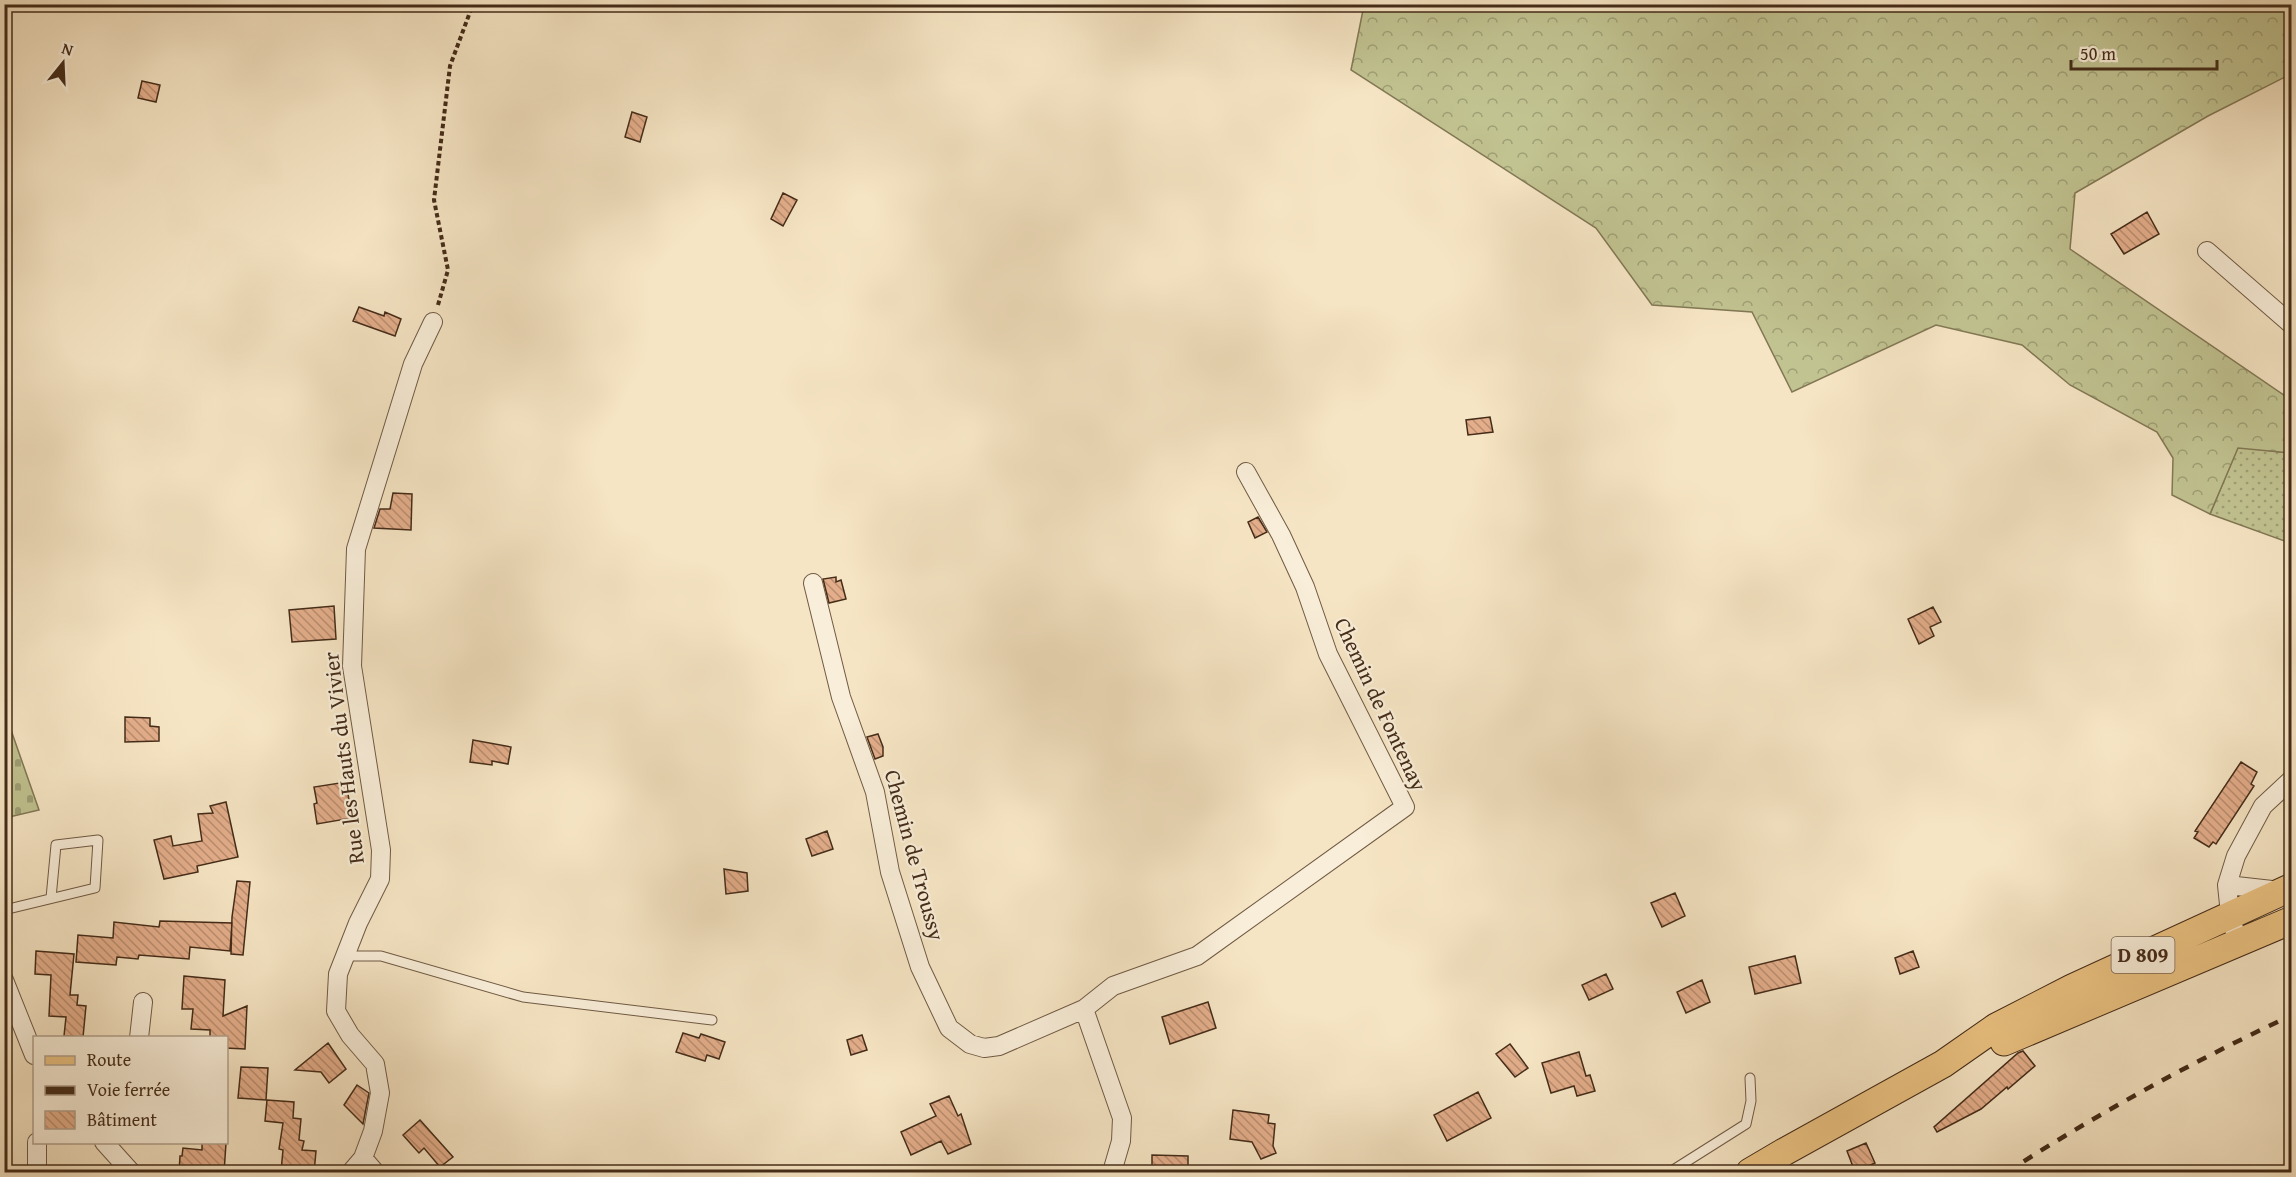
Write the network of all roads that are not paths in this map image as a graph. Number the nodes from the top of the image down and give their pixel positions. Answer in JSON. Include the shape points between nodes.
{"nodes":[{"id":1,"x":2207,"y":251,"type":"dead end"},
{"id":2,"x":433,"y":322,"type":"road end"},
{"id":3,"x":2292,"y":325,"type":"edge"},
{"id":4,"x":1246,"y":472,"type":"dead end"},
{"id":5,"x":813,"y":583,"type":"dead end"},
{"id":6,"x":2292,"y":779,"type":"edge"},
{"id":7,"x":2227,"y":885,"type":"junction"},
{"id":8,"x":2287,"y":889,"type":"edge"},
{"id":9,"x":51,"y":898,"type":"junction"},
{"id":10,"x":4,"y":910,"type":"edge"},
{"id":11,"x":2230,"y":914,"type":"junction"},
{"id":12,"x":2292,"y":921,"type":"edge"},
{"id":13,"x":2238,"y":943,"type":"junction"},
{"id":14,"x":345,"y":956,"type":"junction"},
{"id":15,"x":4,"y":980,"type":"edge"},
{"id":16,"x":143,"y":1002,"type":"dead end"},
{"id":17,"x":1084,"y":1009,"type":"junction"},
{"id":18,"x":712,"y":1020,"type":"dead end"},
{"id":19,"x":139,"y":1036,"type":"edge"},
{"id":20,"x":33,"y":1052,"type":"edge"},
{"id":21,"x":1943,"y":1064,"type":"junction"},
{"id":22,"x":1750,"y":1078,"type":"dead end"},
{"id":23,"x":37,"y":1144,"type":"edge"},
{"id":24,"x":105,"y":1144,"type":"edge"},
{"id":25,"x":369,"y":1166,"type":"edge"},
{"id":26,"x":37,"y":1173,"type":"edge"},
{"id":27,"x":131,"y":1173,"type":"edge"},
{"id":28,"x":351,"y":1173,"type":"edge"},
{"id":29,"x":1112,"y":1173,"type":"edge"},
{"id":30,"x":1670,"y":1173,"type":"edge"},
{"id":31,"x":1750,"y":1173,"type":"edge"}],
"edges":[{"from":1,"to":3,"type":"street"},
{"from":2,"to":14,"type":"street","name":"Rue les Hauts du Vivier","via":[[413,364],[356,549],[352,666],[381,850],[380,879]]},
{"from":4,"to":17,"type":"street","name":"Chemin de Fontenay","via":[[1281,535],[1305,587],[1328,654],[1405,807],[1197,956],[1113,986]]},
{"from":5,"to":17,"type":"street","name":"Chemin de Troussy","via":[[841,697],[875,792],[890,872],[920,967],[950,1028],[970,1044],[984,1048],[999,1046]]},
{"from":6,"to":7,"type":"street","via":[[2263,806],[2236,856]]},
{"from":7,"to":8,"type":"street"},
{"from":7,"to":11,"type":"street"},
{"from":8,"to":11,"type":"main road","number":"D 809"},
{"from":9,"to":9,"type":"lane","via":[[95,888],[98,840],[56,845]]},
{"from":9,"to":10,"type":"lane"},
{"from":11,"to":13,"type":"street"},
{"from":11,"to":21,"type":"main road","number":"D 809","via":[[1996,1027]]},
{"from":12,"to":13,"type":"main road","number":"D 809"},
{"from":13,"to":21,"type":"main road","number":"D 809","via":[[1990,1048]]},
{"from":14,"to":18,"type":"lane","via":[[381,956],[523,997]]},
{"from":14,"to":25,"type":"street","name":"Rue les Hauts du Vivier","via":[[338,974],[336,1011],[375,1064],[380,1093]]},
{"from":15,"to":20,"type":"street"},
{"from":16,"to":19,"type":"street"},
{"from":17,"to":29,"type":"street","via":[[1122,1118],[1121,1141]]},
{"from":21,"to":31,"type":"main road","number":"D 809"},
{"from":22,"to":30,"type":"lane","via":[[1746,1124]]},
{"from":23,"to":26,"type":"street"},
{"from":24,"to":27,"type":"street"},
{"from":25,"to":28,"type":"street","name":"Rue les Hauts du Vivier"}]}
